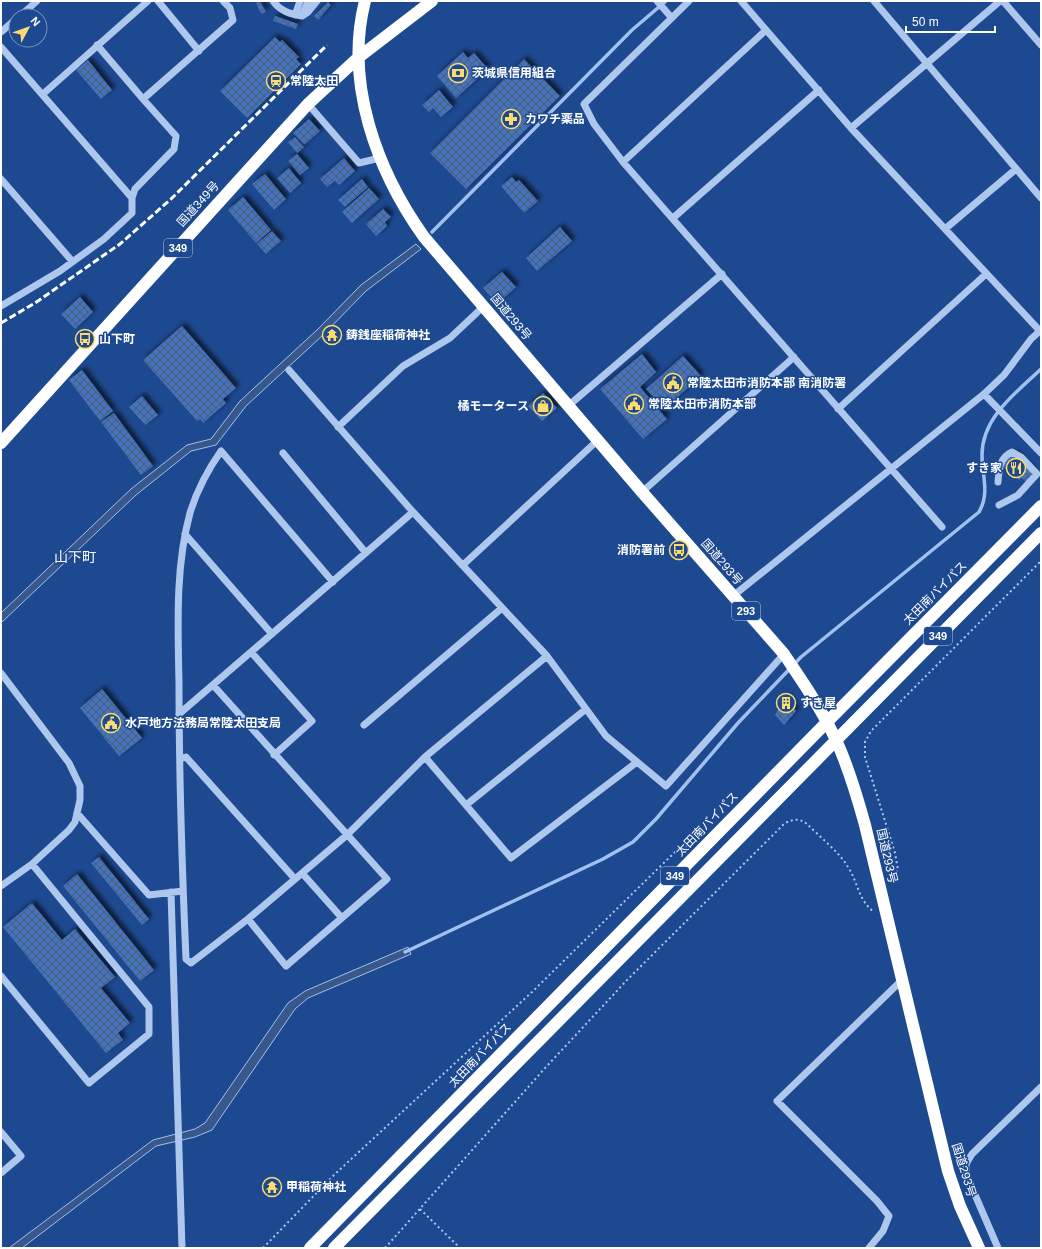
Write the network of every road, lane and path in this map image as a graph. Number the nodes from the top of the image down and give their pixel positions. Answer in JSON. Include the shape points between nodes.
{"nodes":[{"id":1,"x":37,"y":1,"type":"edge"},
{"id":2,"x":148,"y":1,"type":"edge"},
{"id":3,"x":158,"y":1,"type":"edge"},
{"id":4,"x":223,"y":1,"type":"edge"},
{"id":5,"x":273,"y":1,"type":"edge"},
{"id":6,"x":300,"y":1,"type":"edge"},
{"id":7,"x":308,"y":1,"type":"edge"},
{"id":8,"x":317,"y":1,"type":"edge"},
{"id":9,"x":364,"y":1,"type":"edge"},
{"id":10,"x":432,"y":1,"type":"edge"},
{"id":11,"x":656,"y":1,"type":"edge"},
{"id":12,"x":689,"y":1,"type":"edge"},
{"id":13,"x":741,"y":1,"type":"edge"},
{"id":14,"x":874,"y":1,"type":"edge"},
{"id":15,"x":1002,"y":1,"type":"edge"},
{"id":16,"x":29,"y":8,"type":"edge"},
{"id":17,"x":298,"y":15,"type":"junction"},
{"id":18,"x":671,"y":17,"type":"junction"},
{"id":19,"x":766,"y":30,"type":"junction"},
{"id":20,"x":97,"y":45,"type":"junction"},
{"id":21,"x":1041,"y":45,"type":"edge"},
{"id":22,"x":1,"y":47,"type":"edge"},
{"id":23,"x":199,"y":51,"type":"junction"},
{"id":24,"x":359,"y":58,"type":"junction"},
{"id":25,"x":926,"y":63,"type":"junction"},
{"id":26,"x":819,"y":90,"type":"junction"},
{"id":27,"x":43,"y":94,"type":"junction"},
{"id":28,"x":143,"y":99,"type":"junction"},
{"id":29,"x":308,"y":104,"type":"junction"},
{"id":30,"x":850,"y":128,"type":"junction"},
{"id":31,"x":380,"y":158,"type":"junction"},
{"id":32,"x":623,"y":162,"type":"junction"},
{"id":33,"x":1016,"y":169,"type":"junction"},
{"id":34,"x":1,"y":179,"type":"edge"},
{"id":35,"x":132,"y":198,"type":"junction"},
{"id":36,"x":1041,"y":198,"type":"edge"},
{"id":37,"x":673,"y":218,"type":"junction"},
{"id":38,"x":945,"y":229,"type":"junction"},
{"id":39,"x":72,"y":261,"type":"junction"},
{"id":40,"x":722,"y":274,"type":"junction"},
{"id":41,"x":986,"y":274,"type":"junction"},
{"id":42,"x":1,"y":306,"type":"edge"},
{"id":43,"x":484,"y":306,"type":"junction"},
{"id":44,"x":1040,"y":331,"type":"edge"},
{"id":45,"x":794,"y":357,"type":"junction"},
{"id":46,"x":289,"y":370,"type":"dead end"},
{"id":47,"x":984,"y":394,"type":"junction"},
{"id":48,"x":568,"y":406,"type":"junction"},
{"id":49,"x":838,"y":409,"type":"junction"},
{"id":50,"x":338,"y":427,"type":"junction"},
{"id":51,"x":598,"y":440,"type":"junction"},
{"id":52,"x":1,"y":443,"type":"edge"},
{"id":53,"x":282,"y":453,"type":"dead end"},
{"id":54,"x":1041,"y":453,"type":"edge"},
{"id":55,"x":890,"y":468,"type":"junction"},
{"id":56,"x":998,"y":482,"type":"dead end"},
{"id":57,"x":642,"y":492,"type":"junction"},
{"id":58,"x":999,"y":505,"type":"dead end"},
{"id":59,"x":1041,"y":506,"type":"edge"},
{"id":60,"x":413,"y":512,"type":"junction"},
{"id":61,"x":942,"y":527,"type":"dead end"},
{"id":62,"x":1041,"y":533,"type":"edge"},
{"id":63,"x":185,"y":534,"type":"junction"},
{"id":64,"x":366,"y":553,"type":"junction"},
{"id":65,"x":1041,"y":561,"type":"edge"},
{"id":66,"x":464,"y":564,"type":"junction"},
{"id":67,"x":333,"y":582,"type":"junction"},
{"id":68,"x":733,"y":596,"type":"junction"},
{"id":69,"x":502,"y":608,"type":"junction"},
{"id":70,"x":272,"y":634,"type":"junction"},
{"id":71,"x":252,"y":652,"type":"junction"},
{"id":72,"x":784,"y":654,"type":"junction"},
{"id":73,"x":547,"y":656,"type":"junction"},
{"id":74,"x":1,"y":673,"type":"edge"},
{"id":75,"x":213,"y":685,"type":"junction"},
{"id":76,"x":586,"y":709,"type":"junction"},
{"id":77,"x":179,"y":714,"type":"junction"},
{"id":78,"x":827,"y":722,"type":"junction"},
{"id":79,"x":364,"y":724,"type":"dead end"},
{"id":80,"x":836,"y":740,"type":"junction"},
{"id":81,"x":274,"y":754,"type":"junction"},
{"id":82,"x":425,"y":757,"type":"junction"},
{"id":83,"x":180,"y":759,"type":"junction"},
{"id":84,"x":637,"y":762,"type":"junction"},
{"id":85,"x":466,"y":805,"type":"junction"},
{"id":86,"x":77,"y":813,"type":"junction"},
{"id":87,"x":348,"y":835,"type":"junction"},
{"id":88,"x":697,"y":854,"type":"junction"},
{"id":89,"x":32,"y":864,"type":"junction"},
{"id":90,"x":302,"y":873,"type":"junction"},
{"id":91,"x":295,"y":879,"type":"junction"},
{"id":92,"x":1,"y":886,"type":"edge"},
{"id":93,"x":880,"y":889,"type":"junction"},
{"id":94,"x":183,"y":890,"type":"junction"},
{"id":95,"x":171,"y":892,"type":"junction"},
{"id":96,"x":886,"y":915,"type":"junction"},
{"id":97,"x":342,"y":918,"type":"junction"},
{"id":98,"x":248,"y":919,"type":"junction"},
{"id":99,"x":1,"y":976,"type":"edge"},
{"id":100,"x":902,"y":980,"type":"junction"},
{"id":101,"x":1041,"y":1087,"type":"edge"},
{"id":102,"x":1,"y":1132,"type":"edge"},
{"id":103,"x":1,"y":1173,"type":"edge"},
{"id":104,"x":420,"y":1209,"type":"junction"},
{"id":105,"x":182,"y":1248,"type":"edge"},
{"id":106,"x":263,"y":1248,"type":"edge"},
{"id":107,"x":310,"y":1248,"type":"edge"},
{"id":108,"x":334,"y":1248,"type":"edge"},
{"id":109,"x":385,"y":1248,"type":"edge"},
{"id":110,"x":460,"y":1248,"type":"edge"},
{"id":111,"x":869,"y":1248,"type":"edge"},
{"id":112,"x":979,"y":1248,"type":"edge"},
{"id":113,"x":998,"y":1248,"type":"edge"}],
"edges":[{"from":1,"to":16,"type":"street"},
{"from":2,"to":20,"type":"street"},
{"from":3,"to":23,"type":"street"},
{"from":4,"to":23,"type":"street","via":[[230,8],[233,20]]},
{"from":5,"to":17,"type":"street","via":[[278,7]]},
{"from":6,"to":17,"type":"street"},
{"from":7,"to":17,"type":"street"},
{"from":8,"to":17,"type":"street","via":[[308,12]]},
{"from":9,"to":24,"type":"highway","name":"国道293号","number":"293"},
{"from":10,"to":24,"type":"highway","name":"国道349号","number":"349"},
{"from":11,"to":18,"type":"street"},
{"from":12,"to":18,"type":"street"},
{"from":13,"to":19,"type":"street"},
{"from":14,"to":25,"type":"street"},
{"from":15,"to":21,"type":"street"},
{"from":15,"to":25,"type":"street"},
{"from":18,"to":32,"type":"street","via":[[584,104],[594,124]]},
{"from":19,"to":26,"type":"street"},
{"from":19,"to":32,"type":"street"},
{"from":20,"to":27,"type":"street"},
{"from":20,"to":28,"type":"street"},
{"from":22,"to":27,"type":"street"},
{"from":23,"to":28,"type":"street"},
{"from":24,"to":29,"type":"highway","name":"国道349号","number":"349"},
{"from":24,"to":31,"type":"highway","name":"国道293号","number":"293","via":[[364,104]]},
{"from":25,"to":30,"type":"street"},
{"from":25,"to":33,"type":"street"},
{"from":26,"to":30,"type":"street"},
{"from":26,"to":37,"type":"street"},
{"from":27,"to":35,"type":"street"},
{"from":28,"to":35,"type":"street","via":[[176,136],[174,148],[135,189]]},
{"from":29,"to":31,"type":"street","via":[[359,163]]},
{"from":29,"to":52,"type":"highway","name":"国道349号","number":"349"},
{"from":30,"to":38,"type":"street"},
{"from":31,"to":43,"type":"highway","name":"国道293号","number":"293","via":[[393,187],[424,237]]},
{"from":32,"to":37,"type":"street"},
{"from":33,"to":36,"type":"street"},
{"from":33,"to":38,"type":"street"},
{"from":34,"to":39,"type":"street"},
{"from":35,"to":39,"type":"street","via":[[132,213],[104,239]]},
{"from":37,"to":40,"type":"street"},
{"from":38,"to":41,"type":"street"},
{"from":39,"to":42,"type":"street","via":[[60,271]]},
{"from":40,"to":45,"type":"street"},
{"from":40,"to":48,"type":"street"},
{"from":41,"to":44,"type":"street"},
{"from":41,"to":49,"type":"street"},
{"from":43,"to":48,"type":"highway","name":"国道293号","number":"293"},
{"from":43,"to":50,"type":"street","via":[[450,338],[402,366]]},
{"from":44,"to":47,"type":"street","via":[[1004,375]]},
{"from":45,"to":49,"type":"street"},
{"from":45,"to":57,"type":"street"},
{"from":46,"to":50,"type":"street"},
{"from":47,"to":54,"type":"street"},
{"from":47,"to":55,"type":"street"},
{"from":48,"to":51,"type":"highway","name":"国道293号","number":"293"},
{"from":49,"to":55,"type":"street"},
{"from":50,"to":60,"type":"street"},
{"from":51,"to":57,"type":"highway","name":"国道293号","number":"293"},
{"from":51,"to":66,"type":"street"},
{"from":53,"to":64,"type":"street"},
{"from":55,"to":61,"type":"street"},
{"from":55,"to":68,"type":"street"},
{"from":56,"to":58,"type":"street","via":[[999,464],[1012,452],[1021,457],[1037,474],[1018,495]]},
{"from":57,"to":68,"type":"highway","name":"国道293号","number":"293"},
{"from":59,"to":78,"type":"highway","name":"太田南バイパス","number":"349"},
{"from":60,"to":64,"type":"street"},
{"from":60,"to":66,"type":"street"},
{"from":62,"to":80,"type":"highway","number":"349"},
{"from":63,"to":67,"type":"street","via":[[190,512],[204,476],[221,451]]},
{"from":63,"to":70,"type":"street"},
{"from":63,"to":77,"type":"street","via":[[178,590]]},
{"from":64,"to":67,"type":"street"},
{"from":65,"to":93,"type":"path","via":[[871,731],[864,742],[865,757],[898,870],[892,881]]},
{"from":66,"to":69,"type":"street"},
{"from":67,"to":70,"type":"street"},
{"from":68,"to":72,"type":"highway","name":"国道293号","number":"293"},
{"from":69,"to":73,"type":"street"},
{"from":69,"to":79,"type":"street"},
{"from":70,"to":71,"type":"street"},
{"from":71,"to":75,"type":"street"},
{"from":71,"to":81,"type":"street","via":[[312,721]]},
{"from":72,"to":78,"type":"highway","name":"国道293号","number":"293"},
{"from":72,"to":84,"type":"street","via":[[666,786]]},
{"from":73,"to":76,"type":"street"},
{"from":73,"to":82,"type":"street"},
{"from":74,"to":86,"type":"street","via":[[70,763],[80,786]]},
{"from":75,"to":77,"type":"street"},
{"from":75,"to":81,"type":"street"},
{"from":76,"to":84,"type":"street","via":[[606,736]]},
{"from":76,"to":85,"type":"street"},
{"from":77,"to":83,"type":"street"},
{"from":78,"to":80,"type":"highway","name":"国道293号","number":"293"},
{"from":78,"to":88,"type":"highway","name":"太田南バイパス","number":"349"},
{"from":80,"to":93,"type":"highway","name":"国道293号","number":"293","via":[[855,791]]},
{"from":80,"to":108,"type":"highway","number":"349"},
{"from":81,"to":87,"type":"street"},
{"from":82,"to":85,"type":"street"},
{"from":82,"to":87,"type":"street"},
{"from":83,"to":91,"type":"street","via":[[186,757]]},
{"from":83,"to":94,"type":"street"},
{"from":84,"to":85,"type":"street","via":[[511,858]]},
{"from":86,"to":89,"type":"street","via":[[75,822],[69,830]]},
{"from":86,"to":95,"type":"street","via":[[149,895]]},
{"from":87,"to":90,"type":"street"},
{"from":87,"to":97,"type":"street","via":[[387,879]]},
{"from":88,"to":106,"type":"path","via":[[686,845],[678,849],[532,992],[335,1174]]},
{"from":88,"to":107,"type":"highway","name":"太田南バイパス","number":"349"},
{"from":89,"to":92,"type":"street"},
{"from":89,"to":99,"type":"street","via":[[149,1007],[149,1034],[89,1083]]},
{"from":90,"to":91,"type":"street"},
{"from":90,"to":97,"type":"street"},
{"from":91,"to":98,"type":"street"},
{"from":93,"to":96,"type":"highway","name":"国道293号","number":"293"},
{"from":94,"to":95,"type":"street"},
{"from":94,"to":98,"type":"street","via":[[186,959],[191,963]]},
{"from":95,"to":105,"type":"street"},
{"from":96,"to":100,"type":"highway","name":"国道293号","number":"293"},
{"from":96,"to":104,"type":"path","via":[[879,916],[866,906],[848,867],[808,824],[801,819],[785,822],[628,979]]},
{"from":97,"to":98,"type":"street","via":[[286,966]]},
{"from":100,"to":111,"type":"street","via":[[777,1101],[889,1216],[883,1230]]},
{"from":100,"to":112,"type":"highway","name":"国道293号","number":"293","via":[[948,1171]]},
{"from":101,"to":113,"type":"street","via":[[972,1154],[966,1164],[966,1174]]},
{"from":102,"to":103,"type":"street","via":[[21,1156]]},
{"from":104,"to":109,"type":"path"},
{"from":104,"to":110,"type":"path"}]}
